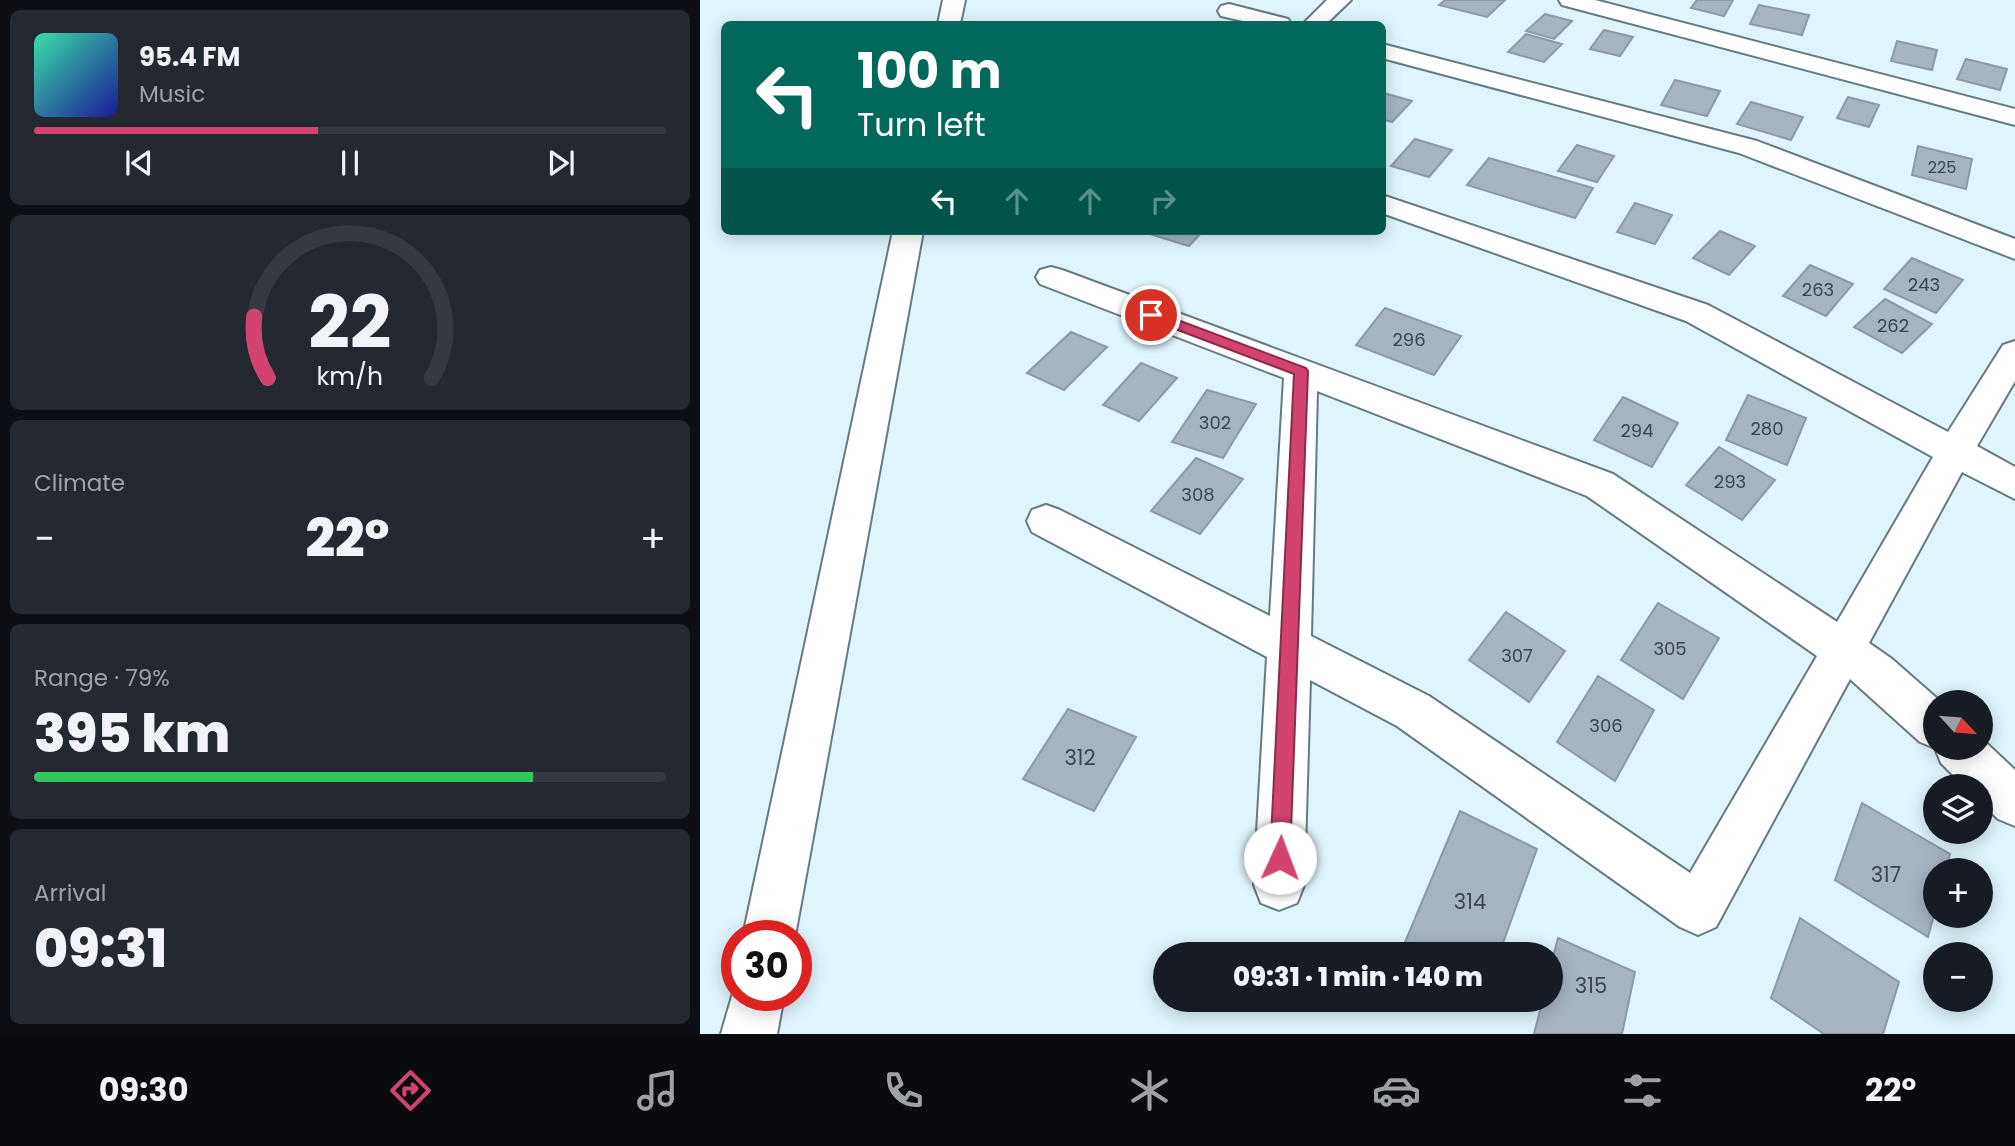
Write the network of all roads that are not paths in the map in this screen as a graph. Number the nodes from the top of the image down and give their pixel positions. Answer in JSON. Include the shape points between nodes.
{"nodes":[{"id":1,"x":954,"y":0,"type":"edge"},
{"id":2,"x":1340,"y":0,"type":"edge"},
{"id":3,"x":1570,"y":0,"type":"edge"},
{"id":4,"x":1229,"y":11,"type":"dead end"},
{"id":5,"x":950,"y":21,"type":"edge"},
{"id":6,"x":1268,"y":21,"type":"edge"},
{"id":7,"x":1317,"y":21,"type":"edge"},
{"id":8,"x":1386,"y":52,"type":"edge"},
{"id":9,"x":2015,"y":117,"type":"edge"},
{"id":10,"x":1386,"y":204,"type":"edge"},
{"id":11,"x":907,"y":235,"type":"edge"},
{"id":12,"x":2015,"y":250,"type":"edge"},
{"id":13,"x":1051,"y":277,"type":"dead end"},
{"id":14,"x":2015,"y":353,"type":"edge"},
{"id":15,"x":1301,"y":371,"type":"junction"},
{"id":16,"x":1954,"y":453,"type":"junction"},
{"id":17,"x":2015,"y":484,"type":"edge"},
{"id":18,"x":1046,"y":521,"type":"dead end"},
{"id":19,"x":1289,"y":645,"type":"junction"},
{"id":20,"x":1845,"y":651,"type":"junction"},
{"id":21,"x":1923,"y":715,"type":"edge"},
{"id":22,"x":1971,"y":760,"type":"edge"},
{"id":23,"x":2015,"y":802,"type":"edge"},
{"id":24,"x":1279,"y":885,"type":"dead end"},
{"id":25,"x":772,"y":920,"type":"edge"},
{"id":26,"x":754,"y":1011,"type":"edge"},
{"id":27,"x":749,"y":1034,"type":"edge"}],
"edges":[{"from":1,"to":5,"type":"street"},
{"from":2,"to":7,"type":"street"},
{"from":3,"to":9,"type":"street"},
{"from":4,"to":6,"type":"street"},
{"from":8,"to":12,"type":"street","via":[[1748,147]]},
{"from":10,"to":16,"type":"street","via":[[1697,313]]},
{"from":11,"to":25,"type":"street"},
{"from":13,"to":15,"type":"street"},
{"from":14,"to":16,"type":"street"},
{"from":15,"to":19,"type":"street"},
{"from":15,"to":20,"type":"street","via":[[1601,485]]},
{"from":16,"to":17,"type":"street"},
{"from":16,"to":20,"type":"street"},
{"from":18,"to":19,"type":"street"},
{"from":19,"to":20,"type":"street","via":[[1413,711],[1698,909]]},
{"from":19,"to":24,"type":"street"},
{"from":20,"to":21,"type":"street"},
{"from":22,"to":23,"type":"street"},
{"from":26,"to":27,"type":"street"}]}
